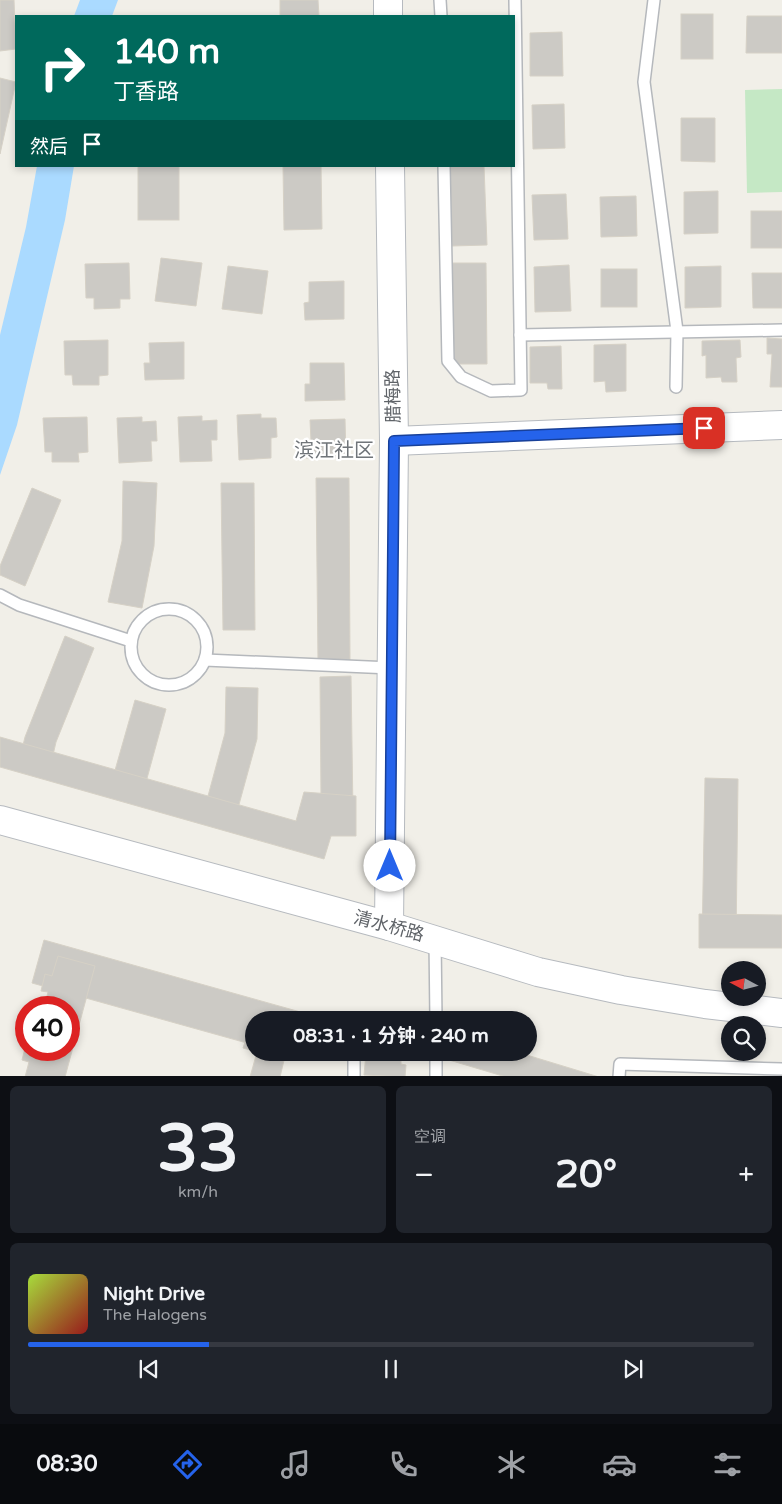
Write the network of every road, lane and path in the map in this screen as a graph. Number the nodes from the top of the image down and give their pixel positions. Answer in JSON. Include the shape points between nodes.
{"nodes":[{"id":1,"x":388,"y":0,"type":"edge"},
{"id":2,"x":440,"y":0,"type":"edge"},
{"id":3,"x":515,"y":0,"type":"edge"},
{"id":4,"x":654,"y":0,"type":"edge"},
{"id":5,"x":388,"y":15,"type":"edge"},
{"id":6,"x":441,"y":15,"type":"edge"},
{"id":7,"x":390,"y":167,"type":"edge"},
{"id":8,"x":444,"y":167,"type":"edge"},
{"id":9,"x":782,"y":330,"type":"edge"},
{"id":10,"x":677,"y":331,"type":"junction"},
{"id":11,"x":520,"y":335,"type":"junction"},
{"id":12,"x":676,"y":386,"type":"dead end"},
{"id":13,"x":782,"y":425,"type":"edge"},
{"id":14,"x":394,"y":441,"type":"junction"},
{"id":15,"x":0,"y":595,"type":"edge"},
{"id":16,"x":131,"y":642,"type":"junction"},
{"id":17,"x":205,"y":660,"type":"junction"},
{"id":18,"x":391,"y":668,"type":"junction"},
{"id":19,"x":0,"y":820,"type":"edge"},
{"id":20,"x":389,"y":926,"type":"junction"},
{"id":21,"x":435,"y":938,"type":"junction"},
{"id":22,"x":436,"y":1011,"type":"edge"},
{"id":23,"x":782,"y":1013,"type":"edge"},
{"id":24,"x":354,"y":1061,"type":"edge"},
{"id":25,"x":436,"y":1061,"type":"edge"},
{"id":26,"x":782,"y":1070,"type":"edge"},
{"id":27,"x":354,"y":1076,"type":"edge"},
{"id":28,"x":436,"y":1076,"type":"edge"},
{"id":29,"x":619,"y":1076,"type":"edge"}],
"edges":[{"from":1,"to":5,"type":"street"},
{"from":2,"to":6,"type":"lane"},
{"from":3,"to":11,"type":"lane"},
{"from":4,"to":10,"type":"lane","via":[[644,82]]},
{"from":7,"to":14,"type":"street","name":"腊梅路"},
{"from":8,"to":11,"type":"lane","via":[[448,362],[461,377],[491,391],[521,390]]},
{"from":9,"to":10,"type":"lane"},
{"from":10,"to":11,"type":"lane"},
{"from":10,"to":12,"type":"lane"},
{"from":13,"to":14,"type":"street"},
{"from":14,"to":18,"type":"street","name":"腊梅路"},
{"from":15,"to":16,"type":"lane","via":[[19,605]]},
{"from":16,"to":17,"type":"lane","via":[[131,653],[140,673],[160,685],[192,678]]},
{"from":16,"to":17,"type":"lane","via":[[143,619],[159,611],[178,610],[189,615],[204,635],[207,647]]},
{"from":17,"to":18,"type":"lane"},
{"from":18,"to":20,"type":"street","name":"腊梅路"},
{"from":19,"to":20,"type":"street","name":"清水桥路"},
{"from":20,"to":21,"type":"street","name":"清水桥路"},
{"from":21,"to":22,"type":"lane"},
{"from":21,"to":23,"type":"street","name":"清水桥路","via":[[538,972],[621,990]]},
{"from":24,"to":27,"type":"lane"},
{"from":25,"to":28,"type":"lane"},
{"from":26,"to":29,"type":"lane","via":[[620,1064]]}]}
